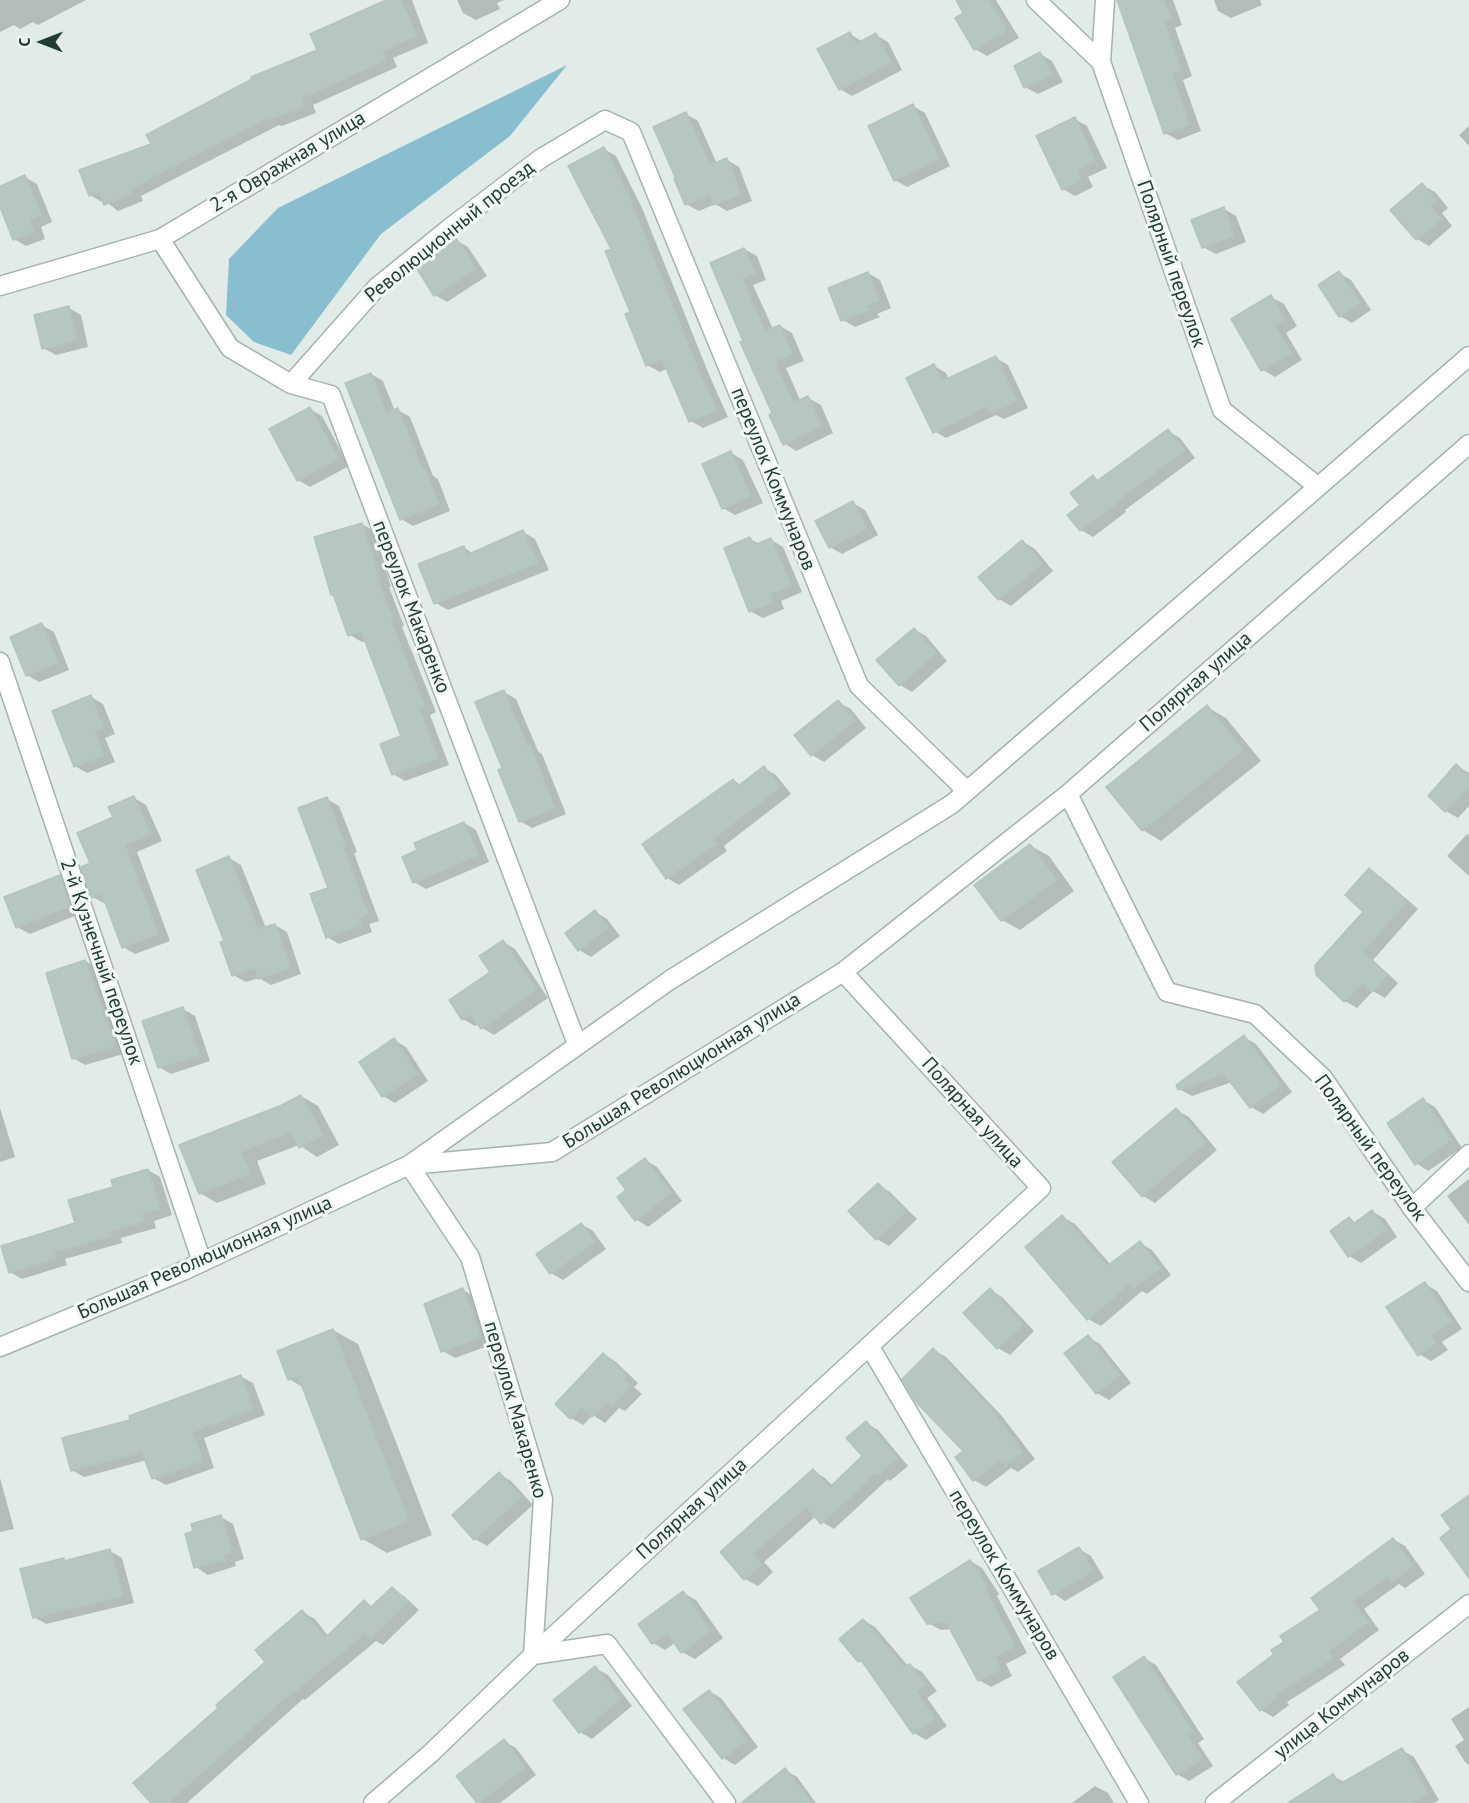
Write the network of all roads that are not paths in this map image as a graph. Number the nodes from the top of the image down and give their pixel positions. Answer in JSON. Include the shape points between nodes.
{"nodes":[{"id":1,"x":560,"y":0,"type":"edge"},
{"id":2,"x":1036,"y":0,"type":"edge"},
{"id":3,"x":1105,"y":0,"type":"edge"},
{"id":4,"x":1101,"y":62,"type":"junction"},
{"id":5,"x":631,"y":132,"type":"joint"},
{"id":6,"x":160,"y":239,"type":"junction"},
{"id":7,"x":0,"y":286,"type":"edge"},
{"id":8,"x":1469,"y":356,"type":"edge"},
{"id":9,"x":291,"y":384,"type":"junction"},
{"id":10,"x":1469,"y":444,"type":"edge"},
{"id":11,"x":1317,"y":486,"type":"junction"},
{"id":12,"x":0,"y":662,"type":"edge"},
{"id":13,"x":967,"y":791,"type":"junction"},
{"id":14,"x":1068,"y":794,"type":"junction"},
{"id":15,"x":843,"y":972,"type":"junction"},
{"id":16,"x":577,"y":1044,"type":"junction"},
{"id":17,"x":1469,"y":1154,"type":"edge"},
{"id":18,"x":409,"y":1165,"type":"junction"},
{"id":19,"x":1412,"y":1208,"type":"junction"},
{"id":20,"x":202,"y":1262,"type":"junction"},
{"id":21,"x":1469,"y":1282,"type":"edge"},
{"id":22,"x":0,"y":1347,"type":"edge"},
{"id":23,"x":870,"y":1347,"type":"junction"},
{"id":24,"x":1469,"y":1604,"type":"edge"},
{"id":25,"x":533,"y":1655,"type":"junction"},
{"id":26,"x":373,"y":1803,"type":"edge"},
{"id":27,"x":726,"y":1803,"type":"edge"},
{"id":28,"x":1139,"y":1803,"type":"edge"},
{"id":29,"x":1215,"y":1803,"type":"edge"}],
"edges":[{"from":1,"to":6,"type":"street","name":"2-я Овражная улица"},
{"from":2,"to":4,"type":"street"},
{"from":3,"to":4,"type":"street","name":"Полярный переулок"},
{"from":4,"to":11,"type":"street","name":"Полярный переулок","via":[[1222,410]]},
{"from":5,"to":9,"type":"street","name":"Революционный проезд","via":[[605,120],[540,159],[378,287]]},
{"from":5,"to":13,"type":"street","name":"переулок Коммунаров","via":[[859,686]]},
{"from":6,"to":7,"type":"street","name":"2-я Овражная улица"},
{"from":6,"to":9,"type":"street","name":"переулок Макаренко","via":[[230,348]]},
{"from":8,"to":11,"type":"street"},
{"from":9,"to":16,"type":"street","name":"переулок Макаренко","via":[[331,395]]},
{"from":10,"to":14,"type":"street","name":"Полярная улица"},
{"from":11,"to":13,"type":"street"},
{"from":12,"to":20,"type":"street","name":"2-й Кузнечный переулок"},
{"from":13,"to":16,"type":"street","via":[[670,980]]},
{"from":14,"to":15,"type":"street","name":"Полярная улица"},
{"from":14,"to":19,"type":"street","name":"Полярный переулок","via":[[1167,992],[1255,1014],[1323,1078]]},
{"from":15,"to":18,"type":"street","name":"Большая Революционная улица","via":[[552,1152]]},
{"from":15,"to":23,"type":"street","name":"Полярная улица","via":[[1041,1188]]},
{"from":16,"to":18,"type":"street","name":"Большая Революционная улица"},
{"from":17,"to":19,"type":"street"},
{"from":18,"to":20,"type":"street","name":"Большая Революционная улица"},
{"from":18,"to":25,"type":"street","name":"переулок Макаренко","via":[[470,1257],[543,1499]]},
{"from":19,"to":21,"type":"street","name":"Полярный переулок"},
{"from":20,"to":22,"type":"street","name":"Большая Революционная улица"},
{"from":23,"to":25,"type":"street","name":"Полярная улица"},
{"from":23,"to":28,"type":"street","name":"переулок Коммунаров"},
{"from":24,"to":29,"type":"street","name":"улица Коммунаров"},
{"from":25,"to":26,"type":"street","name":"Полярная улица"},
{"from":25,"to":27,"type":"street","via":[[607,1644]]}]}
